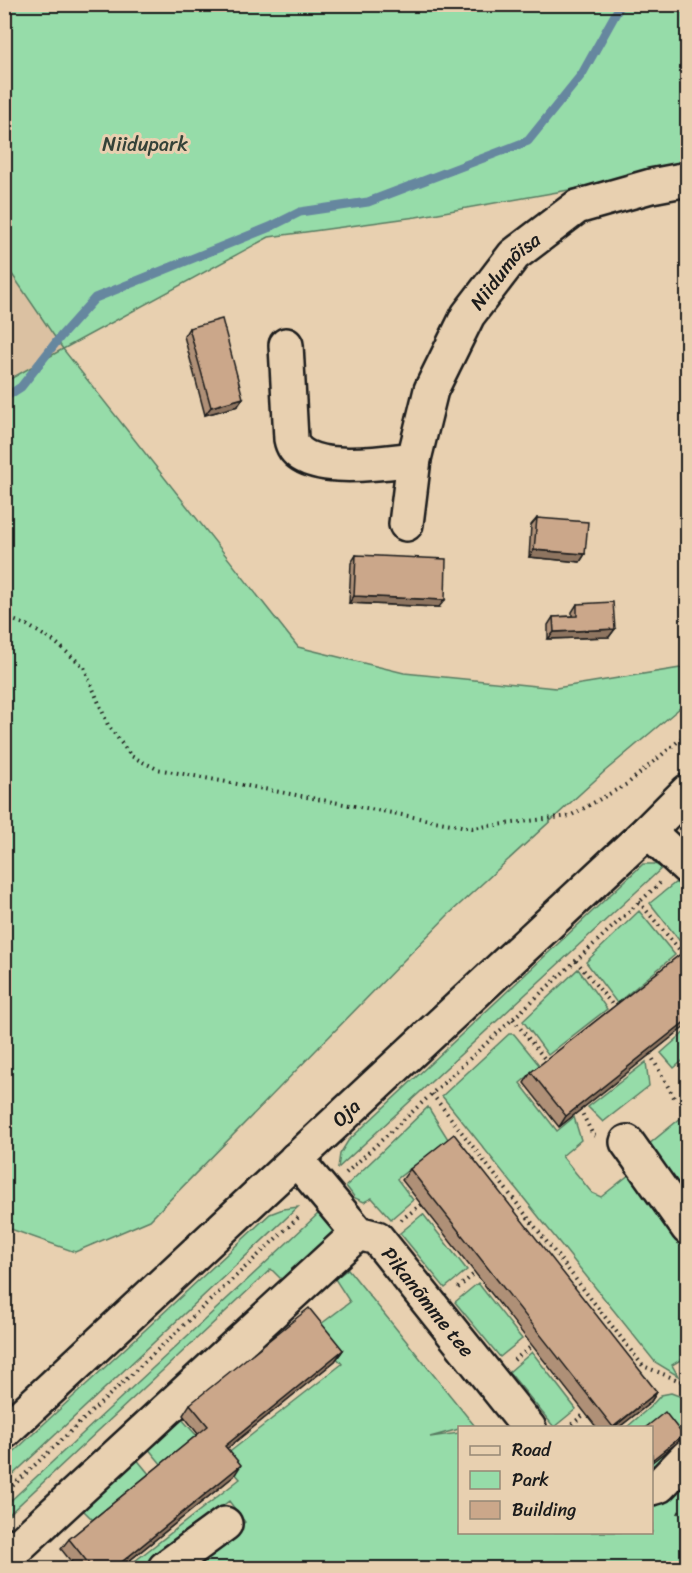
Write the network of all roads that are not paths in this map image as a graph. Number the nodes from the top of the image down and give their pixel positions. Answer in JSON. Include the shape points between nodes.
{"nodes":[{"id":1,"x":687,"y":179,"type":"edge"},
{"id":2,"x":286,"y":345,"type":"dead end"},
{"id":3,"x":414,"y":459,"type":"junction"},
{"id":4,"x":406,"y":524,"type":"dead end"},
{"id":5,"x":687,"y":791,"type":"edge"},
{"id":6,"x":648,"y":831,"type":"junction"},
{"id":7,"x":687,"y":868,"type":"edge"},
{"id":8,"x":627,"y":1142,"type":"dead end"},
{"id":9,"x":296,"y":1159,"type":"junction"},
{"id":10,"x":687,"y":1228,"type":"edge"},
{"id":11,"x":358,"y":1233,"type":"junction"},
{"id":12,"x":527,"y":1426,"type":"edge"},
{"id":13,"x":4,"y":1432,"type":"edge"},
{"id":14,"x":687,"y":1456,"type":"edge"},
{"id":15,"x":653,"y":1488,"type":"edge"},
{"id":16,"x":225,"y":1524,"type":"dead end"},
{"id":17,"x":16,"y":1554,"type":"edge"},
{"id":18,"x":165,"y":1569,"type":"edge"}],
"edges":[{"from":1,"to":3,"type":"street","name":"Niidumõisa","via":[[577,207],[514,255],[468,315],[430,390]]},
{"from":2,"to":3,"type":"street","via":[[291,439],[300,453],[333,465]]},
{"from":3,"to":4,"type":"street","name":"Niidumõisa"},
{"from":5,"to":6,"type":"street","name":"Oja"},
{"from":6,"to":7,"type":"street"},
{"from":6,"to":9,"type":"street","name":"Oja"},
{"from":8,"to":10,"type":"street"},
{"from":9,"to":11,"type":"street","name":"Pikanõmme tee"},
{"from":9,"to":13,"type":"street","name":"Oja"},
{"from":11,"to":12,"type":"street","name":"Pikanõmme tee","via":[[377,1238]]},
{"from":11,"to":17,"type":"street"},
{"from":14,"to":15,"type":"street"},
{"from":16,"to":18,"type":"street"}]}
